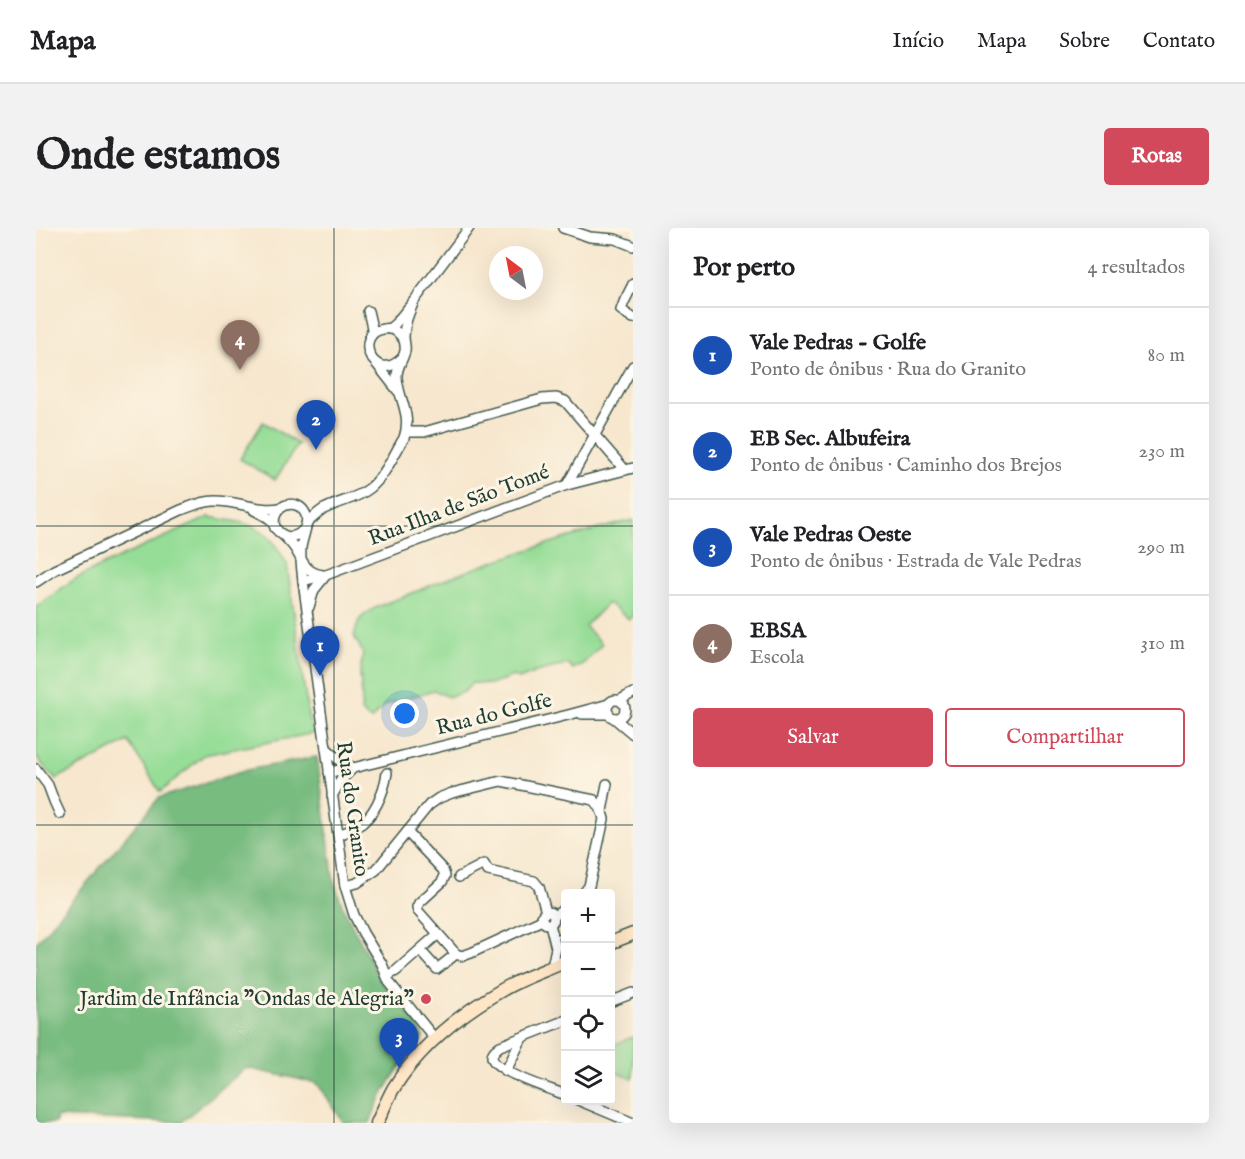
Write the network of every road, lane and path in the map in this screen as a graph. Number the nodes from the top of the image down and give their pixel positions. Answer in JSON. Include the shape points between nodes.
{"nodes":[{"id":1,"x":469,"y":228,"type":"edge"},
{"id":2,"x":562,"y":228,"type":"edge"},
{"id":3,"x":633,"y":246,"type":"edge"},
{"id":4,"x":633,"y":284,"type":"edge"},
{"id":5,"x":414,"y":301,"type":"junction"},
{"id":6,"x":633,"y":318,"type":"edge"},
{"id":7,"x":386,"y":329,"type":"junction"},
{"id":8,"x":371,"y":336,"type":"junction"},
{"id":9,"x":403,"y":339,"type":"junction"},
{"id":10,"x":401,"y":359,"type":"junction"},
{"id":11,"x":376,"y":363,"type":"junction"},
{"id":12,"x":633,"y":366,"type":"edge"},
{"id":13,"x":399,"y":393,"type":"junction"},
{"id":14,"x":406,"y":432,"type":"junction"},
{"id":15,"x":595,"y":435,"type":"junction"},
{"id":16,"x":629,"y":469,"type":"edge"},
{"id":17,"x":567,"y":485,"type":"junction"},
{"id":18,"x":238,"y":503,"type":"junction"},
{"id":19,"x":280,"y":508,"type":"junction"},
{"id":20,"x":302,"y":509,"type":"junction"},
{"id":21,"x":325,"y":509,"type":"junction"},
{"id":22,"x":306,"y":526,"type":"junction"},
{"id":23,"x":276,"y":528,"type":"junction"},
{"id":24,"x":284,"y":536,"type":"junction"},
{"id":25,"x":301,"y":560,"type":"junction"},
{"id":26,"x":326,"y":575,"type":"junction"},
{"id":27,"x":303,"y":581,"type":"junction"},
{"id":28,"x":36,"y":582,"type":"edge"},
{"id":29,"x":307,"y":612,"type":"junction"},
{"id":30,"x":633,"y":693,"type":"edge"},
{"id":31,"x":633,"y":699,"type":"edge"},
{"id":32,"x":609,"y":704,"type":"junction"},
{"id":33,"x":624,"y":706,"type":"junction"},
{"id":34,"x":568,"y":716,"type":"junction"},
{"id":35,"x":611,"y":716,"type":"junction"},
{"id":36,"x":633,"y":733,"type":"edge"},
{"id":37,"x":326,"y":748,"type":"junction"},
{"id":38,"x":353,"y":768,"type":"junction"},
{"id":39,"x":36,"y":769,"type":"edge"},
{"id":40,"x":329,"y":772,"type":"junction"},
{"id":41,"x":387,"y":773,"type":"dead end"},
{"id":42,"x":607,"y":784,"type":"dead end"},
{"id":43,"x":332,"y":796,"type":"junction"},
{"id":44,"x":602,"y":811,"type":"junction"},
{"id":45,"x":60,"y":814,"type":"dead end"},
{"id":46,"x":407,"y":832,"type":"junction"},
{"id":47,"x":338,"y":835,"type":"junction"},
{"id":48,"x":459,"y":877,"type":"dead end"},
{"id":49,"x":345,"y":886,"type":"junction"},
{"id":50,"x":587,"y":889,"type":"edge"},
{"id":51,"x":561,"y":911,"type":"edge"},
{"id":52,"x":548,"y":918,"type":"junction"},
{"id":53,"x":438,"y":934,"type":"junction"},
{"id":54,"x":633,"y":934,"type":"edge"},
{"id":55,"x":615,"y":941,"type":"edge"},
{"id":56,"x":556,"y":948,"type":"junction"},
{"id":57,"x":420,"y":950,"type":"junction"},
{"id":58,"x":561,"y":952,"type":"edge"},
{"id":59,"x":459,"y":955,"type":"junction"},
{"id":60,"x":561,"y":963,"type":"edge"},
{"id":61,"x":552,"y":967,"type":"junction"},
{"id":62,"x":387,"y":976,"type":"junction"},
{"id":63,"x":633,"y":993,"type":"edge"},
{"id":64,"x":615,"y":1000,"type":"edge"},
{"id":65,"x":561,"y":1022,"type":"edge"},
{"id":66,"x":522,"y":1038,"type":"junction"},
{"id":67,"x":435,"y":1039,"type":"junction"},
{"id":68,"x":506,"y":1071,"type":"junction"},
{"id":69,"x":561,"y":1093,"type":"edge"},
{"id":70,"x":588,"y":1105,"type":"edge"},
{"id":71,"x":377,"y":1123,"type":"edge"},
{"id":72,"x":633,"y":1123,"type":"edge"}],
"edges":[{"from":1,"to":5,"type":"street"},
{"from":2,"to":3,"type":"street"},
{"from":4,"to":6,"type":"street","via":[[621,310]]},
{"from":5,"to":7,"type":"street"},
{"from":5,"to":9,"type":"street"},
{"from":7,"to":8,"type":"street"},
{"from":7,"to":8,"type":"street","via":[[368,311]]},
{"from":7,"to":9,"type":"street"},
{"from":8,"to":11,"type":"street","via":[[368,350]]},
{"from":9,"to":10,"type":"street"},
{"from":10,"to":11,"type":"street","via":[[392,365]]},
{"from":10,"to":13,"type":"street"},
{"from":11,"to":13,"type":"street"},
{"from":12,"to":15,"type":"street","name":"Rua Ilha de São Tomé"},
{"from":13,"to":14,"type":"street","via":[[407,415]]},
{"from":14,"to":15,"type":"street","via":[[424,432],[556,398],[565,401]]},
{"from":14,"to":21,"type":"street","via":[[378,480],[362,494]]},
{"from":15,"to":16,"type":"street"},
{"from":15,"to":17,"type":"street","name":"Rua Ilha de São Tomé"},
{"from":16,"to":17,"type":"street"},
{"from":17,"to":26,"type":"street","name":"Rua Ilha de São Tomé"},
{"from":18,"to":19,"type":"street"},
{"from":18,"to":23,"type":"street","via":[[271,520]]},
{"from":18,"to":28,"type":"street","via":[[213,501],[182,510]]},
{"from":19,"to":20,"type":"street","via":[[291,504]]},
{"from":19,"to":23,"type":"street","via":[[274,519]]},
{"from":20,"to":21,"type":"street"},
{"from":20,"to":22,"type":"street"},
{"from":21,"to":22,"type":"street"},
{"from":22,"to":24,"type":"street","via":[[301,534]]},
{"from":22,"to":25,"type":"street","name":"Rua do Granito"},
{"from":23,"to":24,"type":"street"},
{"from":24,"to":25,"type":"street","name":"Rua do Granito"},
{"from":25,"to":26,"type":"street","via":[[314,574]]},
{"from":25,"to":27,"type":"street","name":"Rua do Granito"},
{"from":26,"to":27,"type":"street","name":"Rua Ilha de São Tomé"},
{"from":26,"to":29,"type":"street","via":[[314,590]]},
{"from":27,"to":29,"type":"street","name":"Rua do Granito"},
{"from":29,"to":37,"type":"street","name":"Rua do Granito"},
{"from":30,"to":33,"type":"street","name":"Rua do Golfe"},
{"from":31,"to":33,"type":"street"},
{"from":32,"to":33,"type":"street","name":"Rua do Golfe","via":[[614,700]]},
{"from":32,"to":34,"type":"street","name":"Rua do Golfe"},
{"from":32,"to":35,"type":"street"},
{"from":33,"to":35,"type":"street","name":"Rua do Golfe","via":[[620,717]]},
{"from":33,"to":36,"type":"street"},
{"from":34,"to":35,"type":"street"},
{"from":34,"to":38,"type":"street","name":"Rua do Golfe"},
{"from":35,"to":36,"type":"street"},
{"from":37,"to":38,"type":"street"},
{"from":37,"to":40,"type":"street","name":"Rua do Granito"},
{"from":38,"to":40,"type":"street","name":"Rua do Golfe"},
{"from":38,"to":43,"type":"street"},
{"from":39,"to":45,"type":"street","via":[[48,785]]},
{"from":40,"to":43,"type":"street","name":"Rua do Granito"},
{"from":41,"to":47,"type":"street","via":[[382,793],[369,816]]},
{"from":42,"to":44,"type":"street"},
{"from":43,"to":47,"type":"street","name":"Rua do Granito"},
{"from":44,"to":46,"type":"street","via":[[594,800],[501,781],[439,798]]},
{"from":44,"to":50,"type":"street","via":[[604,819]]},
{"from":46,"to":49,"type":"street","via":[[376,870]]},
{"from":46,"to":53,"type":"street","via":[[445,876],[417,907]]},
{"from":47,"to":49,"type":"street","name":"Rua do Granito"},
{"from":48,"to":52,"type":"street","via":[[484,864],[488,871],[534,881]]},
{"from":49,"to":62,"type":"street","name":"Rua do Granito","via":[[354,915]]},
{"from":51,"to":52,"type":"street"},
{"from":52,"to":56,"type":"street"},
{"from":52,"to":59,"type":"street"},
{"from":53,"to":57,"type":"street"},
{"from":53,"to":59,"type":"street"},
{"from":54,"to":55,"type":"main road"},
{"from":56,"to":58,"type":"street"},
{"from":56,"to":61,"type":"street"},
{"from":57,"to":59,"type":"street","via":[[437,969]]},
{"from":57,"to":62,"type":"street"},
{"from":60,"to":61,"type":"main road"},
{"from":61,"to":67,"type":"main road","via":[[504,988]]},
{"from":62,"to":67,"type":"street","name":"Rua do Granito"},
{"from":63,"to":64,"type":"street"},
{"from":65,"to":66,"type":"street"},
{"from":66,"to":68,"type":"street"},
{"from":66,"to":68,"type":"street","via":[[493,1052],[494,1062]]},
{"from":67,"to":71,"type":"main road","via":[[392,1090]]},
{"from":68,"to":69,"type":"street"},
{"from":70,"to":72,"type":"street"}]}
